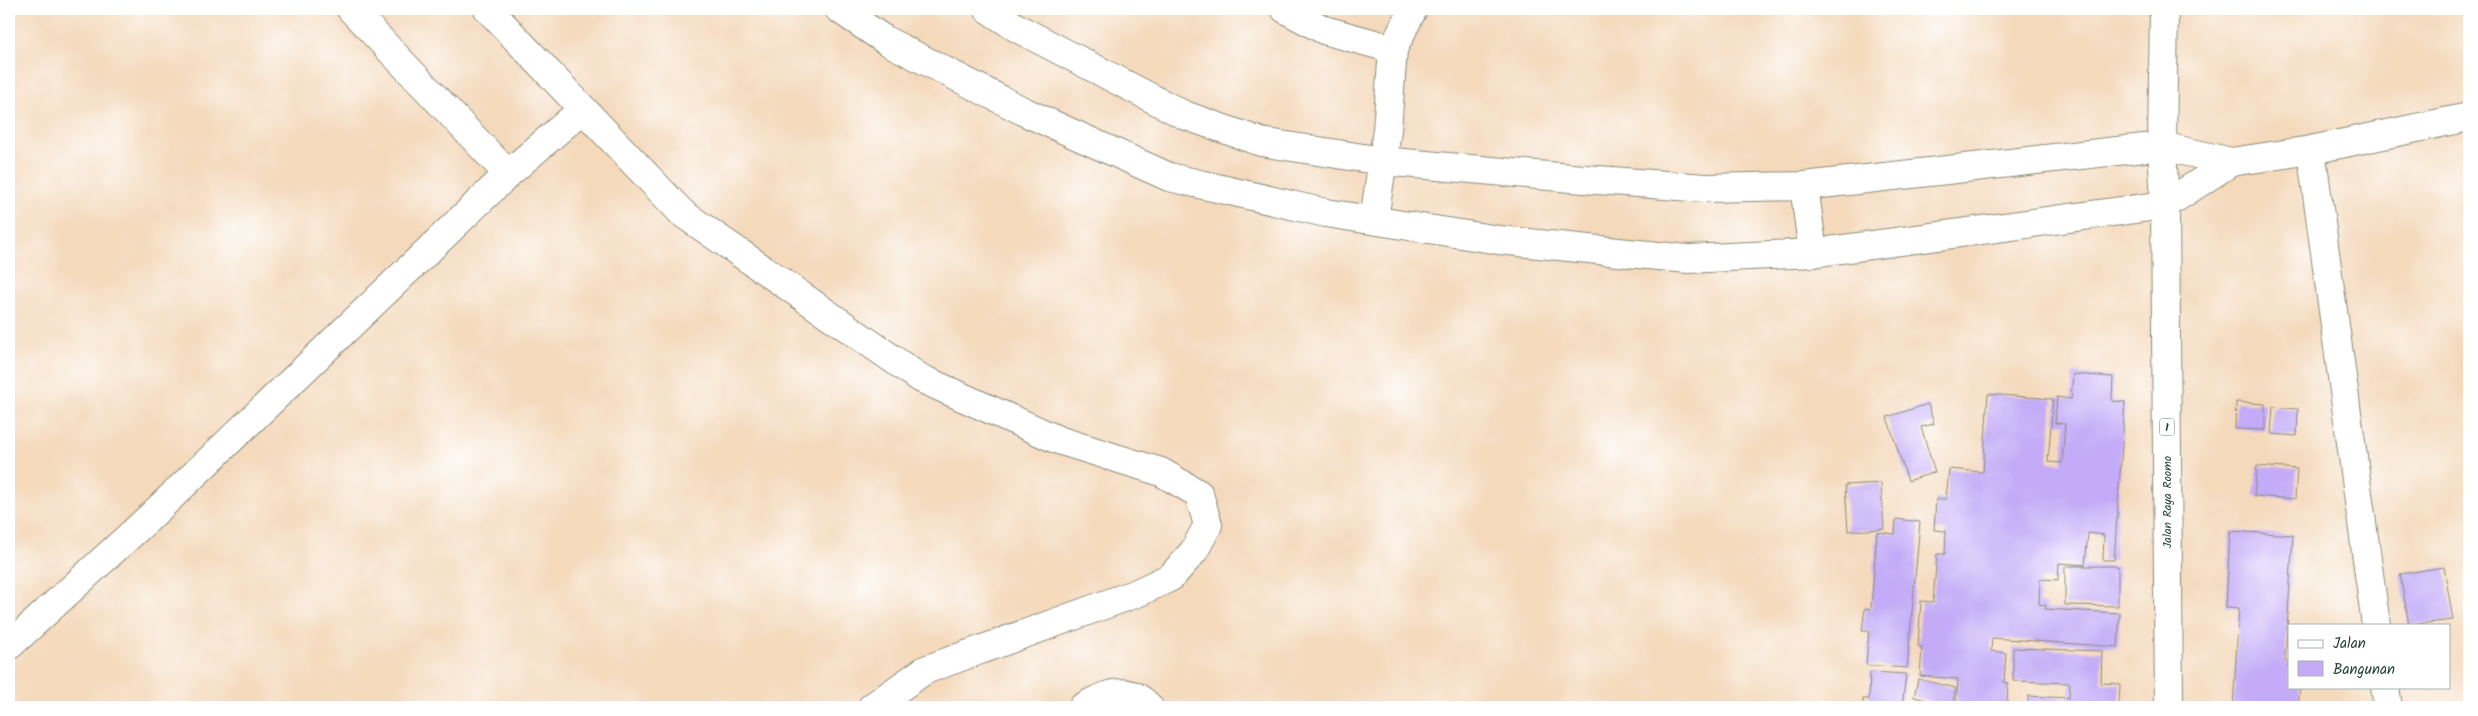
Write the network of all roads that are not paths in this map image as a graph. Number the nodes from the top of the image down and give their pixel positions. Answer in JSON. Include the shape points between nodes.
{"nodes":[{"id":1,"x":351,"y":9,"type":"edge"},
{"id":2,"x":488,"y":9,"type":"edge"},
{"id":3,"x":839,"y":9,"type":"edge"},
{"id":4,"x":988,"y":9,"type":"edge"},
{"id":5,"x":1285,"y":9,"type":"edge"},
{"id":6,"x":1413,"y":9,"type":"edge"},
{"id":7,"x":2164,"y":9,"type":"edge"},
{"id":8,"x":1393,"y":49,"type":"junction"},
{"id":9,"x":583,"y":109,"type":"junction"},
{"id":10,"x":2469,"y":117,"type":"edge"},
{"id":11,"x":2162,"y":146,"type":"junction"},
{"id":12,"x":2312,"y":150,"type":"junction"},
{"id":13,"x":1382,"y":161,"type":"junction"},
{"id":14,"x":2231,"y":162,"type":"junction"},
{"id":15,"x":508,"y":174,"type":"junction"},
{"id":16,"x":1804,"y":186,"type":"junction"},
{"id":17,"x":2165,"y":205,"type":"junction"},
{"id":18,"x":1374,"y":220,"type":"junction"},
{"id":19,"x":1813,"y":253,"type":"junction"},
{"id":20,"x":2376,"y":624,"type":"edge"},
{"id":21,"x":9,"y":646,"type":"edge"},
{"id":22,"x":2385,"y":688,"type":"edge"},
{"id":23,"x":872,"y":707,"type":"edge"},
{"id":24,"x":1083,"y":707,"type":"edge"},
{"id":25,"x":1149,"y":707,"type":"edge"},
{"id":26,"x":2169,"y":707,"type":"edge"},
{"id":27,"x":2388,"y":707,"type":"edge"}],
"edges":[{"from":1,"to":15,"type":"main road"},
{"from":2,"to":9,"type":"main road"},
{"from":3,"to":18,"type":"main road","via":[[885,40],[1025,112],[1169,177],[1326,213]]},
{"from":4,"to":13,"type":"main road","via":[[1017,28],[1184,115],[1261,142]]},
{"from":5,"to":8,"type":"main road","via":[[1324,30]]},
{"from":6,"to":8,"type":"main road"},
{"from":7,"to":11,"type":"main road","number":"1"},
{"from":8,"to":13,"type":"main road"},
{"from":9,"to":15,"type":"main road"},
{"from":9,"to":23,"type":"main road","via":[[682,213],[920,378],[1058,440],[1161,472],[1198,494],[1208,525],[1194,551],[1171,577],[1137,593],[925,670]]},
{"from":10,"to":12,"type":"main road"},
{"from":11,"to":14,"type":"main road"},
{"from":11,"to":16,"type":"main road"},
{"from":11,"to":17,"type":"main road","name":"Jalan Raya Roomo","number":"1"},
{"from":12,"to":14,"type":"main road"},
{"from":12,"to":20,"type":"main road"},
{"from":13,"to":16,"type":"main road","via":[[1705,188]]},
{"from":13,"to":18,"type":"main road"},
{"from":14,"to":17,"type":"main road"},
{"from":15,"to":21,"type":"main road"},
{"from":16,"to":19,"type":"main road"},
{"from":17,"to":19,"type":"main road"},
{"from":17,"to":26,"type":"main road","name":"Jalan Raya Roomo","number":"1"},
{"from":18,"to":19,"type":"main road","via":[[1499,240],[1688,259]]},
{"from":22,"to":27,"type":"main road"},
{"from":24,"to":25,"type":"main road","via":[[1124,692]]}]}
